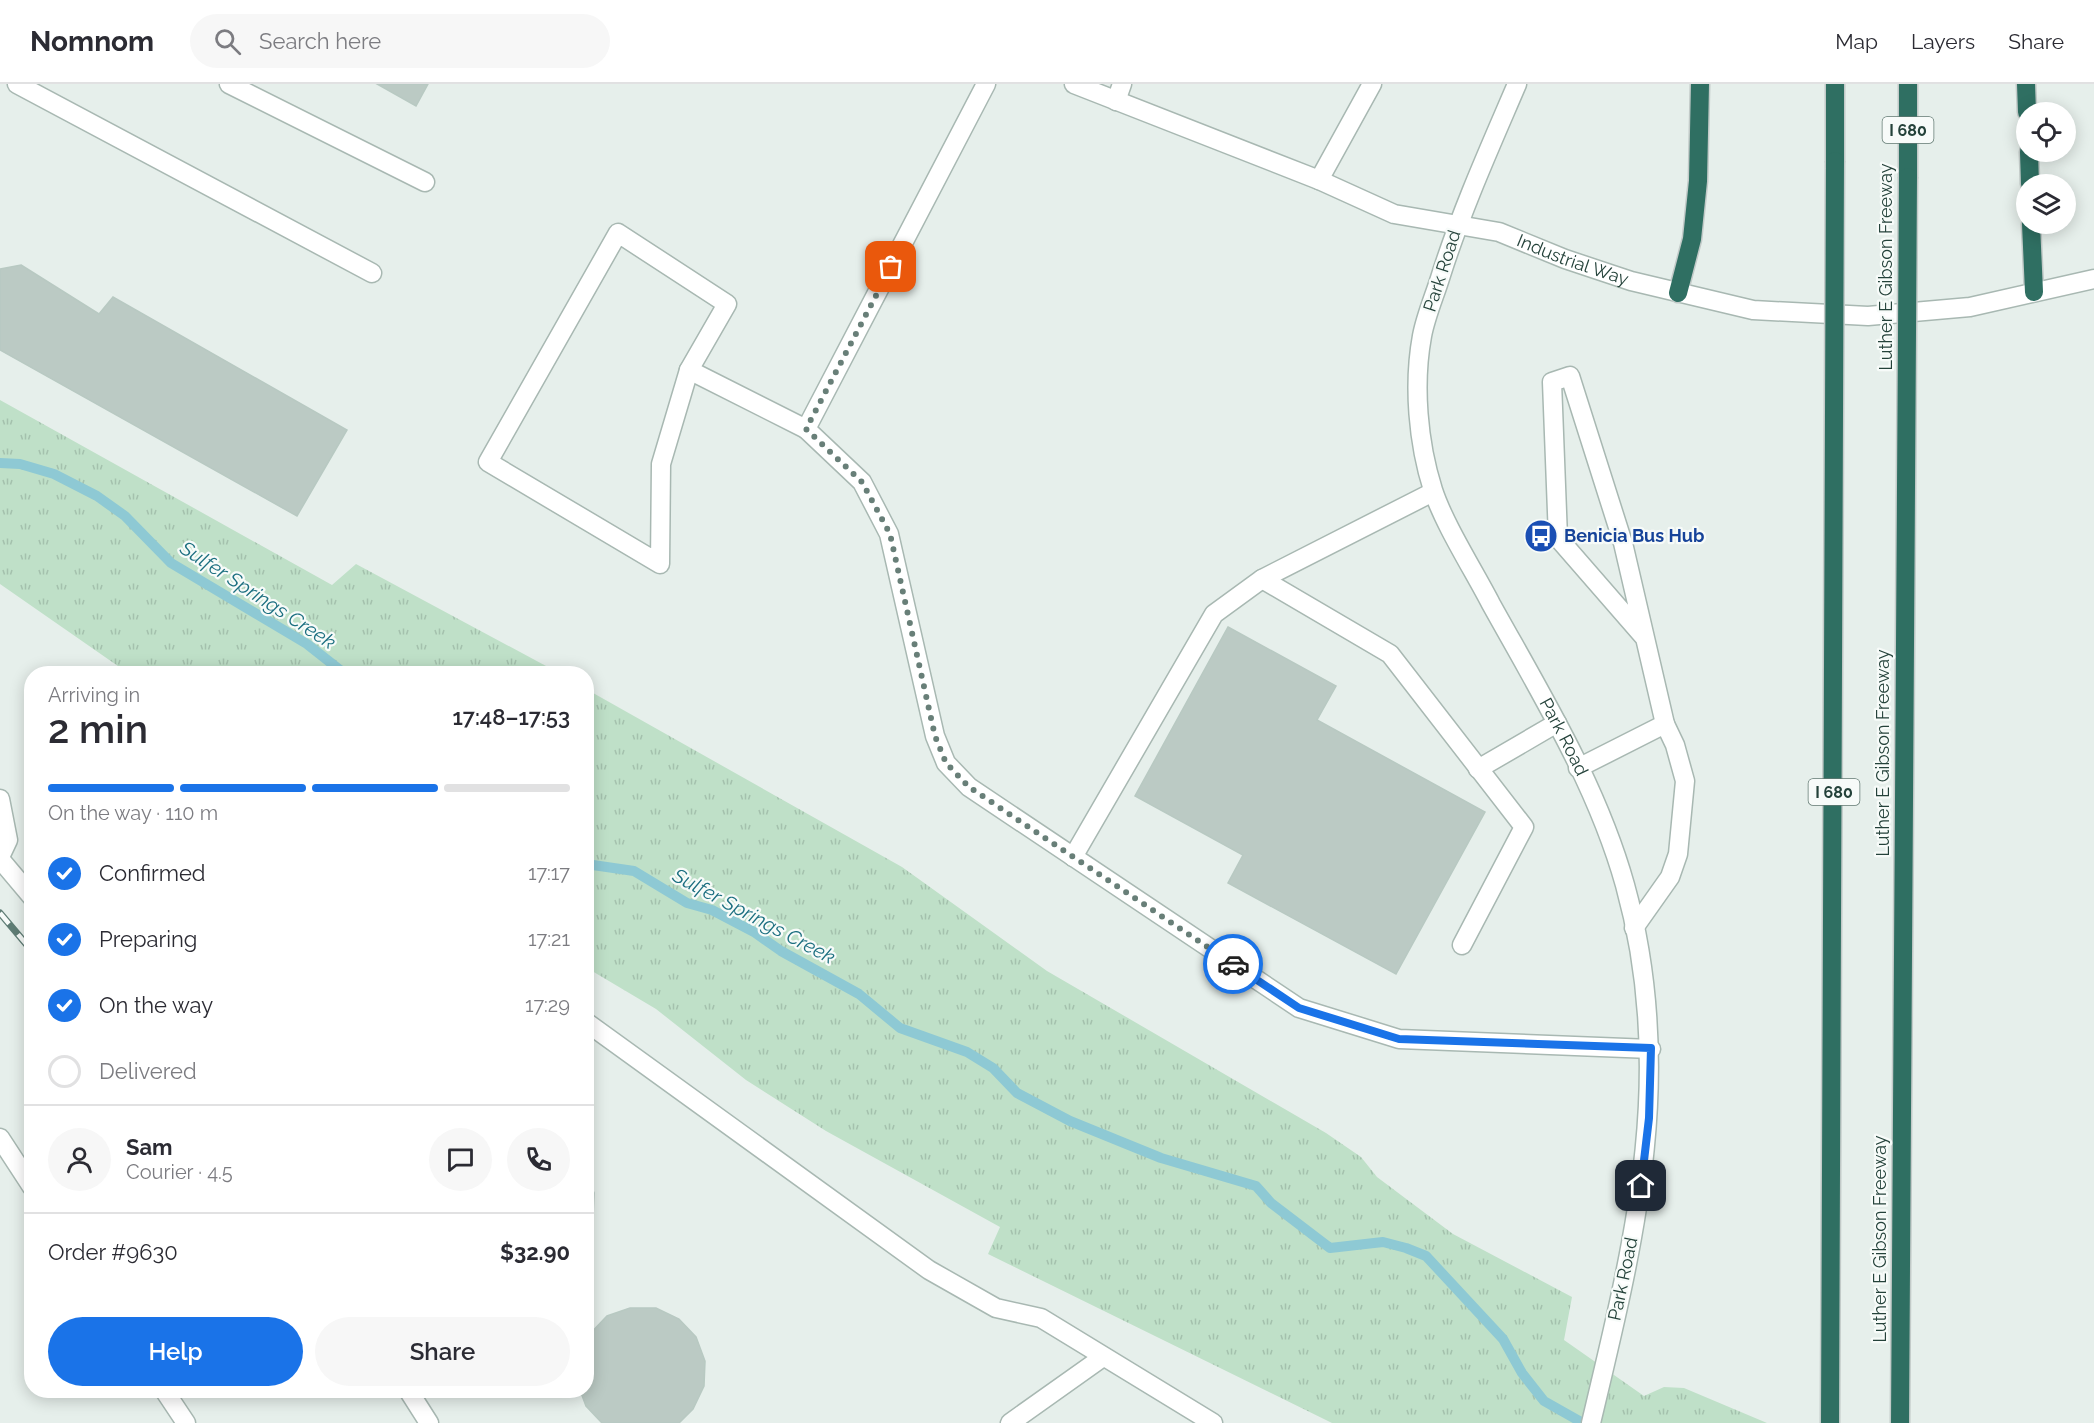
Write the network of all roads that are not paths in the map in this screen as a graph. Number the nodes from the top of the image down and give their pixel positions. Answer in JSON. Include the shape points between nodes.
{"nodes":[{"id":1,"x":17,"y":84,"type":"edge"},
{"id":2,"x":228,"y":84,"type":"edge"},
{"id":3,"x":986,"y":84,"type":"edge"},
{"id":4,"x":1074,"y":84,"type":"edge"},
{"id":5,"x":1372,"y":84,"type":"edge"},
{"id":6,"x":1517,"y":84,"type":"edge"},
{"id":7,"x":1700,"y":84,"type":"edge"},
{"id":8,"x":1836,"y":84,"type":"edge"},
{"id":9,"x":1908,"y":84,"type":"edge"},
{"id":10,"x":2026,"y":84,"type":"edge"},
{"id":11,"x":1119,"y":93,"type":"edge"},
{"id":12,"x":2027,"y":102,"type":"edge"},
{"id":13,"x":1319,"y":180,"type":"junction"},
{"id":14,"x":425,"y":182,"type":"dead end"},
{"id":15,"x":1457,"y":225,"type":"junction"},
{"id":16,"x":2031,"y":234,"type":"edge"},
{"id":17,"x":372,"y":273,"type":"dead end"},
{"id":18,"x":2094,"y":279,"type":"edge"},
{"id":19,"x":2034,"y":292,"type":"junction"},
{"id":20,"x":1678,"y":293,"type":"junction"},
{"id":21,"x":689,"y":370,"type":"junction"},
{"id":22,"x":806,"y":429,"type":"junction"},
{"id":23,"x":1433,"y":492,"type":"junction"},
{"id":24,"x":1262,"y":579,"type":"junction"},
{"id":25,"x":1645,"y":638,"type":"junction"},
{"id":26,"x":1557,"y":723,"type":"junction"},
{"id":27,"x":1665,"y":724,"type":"junction"},
{"id":28,"x":1578,"y":768,"type":"junction"},
{"id":29,"x":1478,"y":769,"type":"junction"},
{"id":30,"x":0,"y":799,"type":"edge"},
{"id":31,"x":1073,"y":857,"type":"junction"},
{"id":32,"x":0,"y":858,"type":"edge"},
{"id":33,"x":24,"y":887,"type":"edge"},
{"id":34,"x":1634,"y":928,"type":"junction"},
{"id":35,"x":1462,"y":945,"type":"dead end"},
{"id":36,"x":594,"y":1028,"type":"edge"},
{"id":37,"x":1651,"y":1048,"type":"junction"},
{"id":38,"x":0,"y":1138,"type":"edge"},
{"id":39,"x":24,"y":1175,"type":"edge"},
{"id":40,"x":1103,"y":1357,"type":"junction"},
{"id":41,"x":169,"y":1398,"type":"edge"},
{"id":42,"x":413,"y":1398,"type":"edge"},
{"id":43,"x":1013,"y":1422,"type":"edge"},
{"id":44,"x":186,"y":1423,"type":"edge"},
{"id":45,"x":429,"y":1423,"type":"edge"},
{"id":46,"x":1213,"y":1423,"type":"edge"},
{"id":47,"x":1591,"y":1423,"type":"edge"},
{"id":48,"x":1830,"y":1423,"type":"edge"},
{"id":49,"x":1900,"y":1423,"type":"edge"}],
"edges":[{"from":1,"to":17,"type":"street"},
{"from":2,"to":14,"type":"street"},
{"from":3,"to":22,"type":"street"},
{"from":4,"to":11,"type":"street","name":"Industrial Way"},
{"from":5,"to":13,"type":"street"},
{"from":6,"to":15,"type":"street","name":"Park Road"},
{"from":7,"to":20,"type":"highway","via":[[1698,181],[1693,227]]},
{"from":8,"to":48,"type":"highway","number":"I 680","bridge":true},
{"from":9,"to":49,"type":"highway","name":"Luther E Gibson Freeway","number":"I 680","bridge":true},
{"from":10,"to":12,"type":"highway"},
{"from":11,"to":13,"type":"street","name":"Industrial Way"},
{"from":13,"to":15,"type":"street","name":"Industrial Way","via":[[1394,214]]},
{"from":15,"to":20,"type":"street","name":"Industrial Way","via":[[1499,232],[1564,259]]},
{"from":15,"to":23,"type":"street","name":"Park Road","via":[[1422,332],[1418,367],[1423,443]]},
{"from":16,"to":19,"type":"highway"},
{"from":18,"to":19,"type":"street","name":"Industrial Way"},
{"from":19,"to":20,"type":"street","name":"Industrial Way","via":[[1970,307],[1868,316],[1753,310]]},
{"from":21,"to":21,"type":"street","via":[[661,464],[660,564],[488,462],[618,234],[727,304]]},
{"from":21,"to":22,"type":"street"},
{"from":22,"to":31,"type":"street","via":[[862,482],[890,534],[935,736],[946,763],[969,787]]},
{"from":23,"to":24,"type":"street"},
{"from":23,"to":26,"type":"street","name":"Park Road"},
{"from":24,"to":29,"type":"street","via":[[1390,654]]},
{"from":24,"to":31,"type":"street","via":[[1214,614]]},
{"from":25,"to":25,"type":"street","via":[[1623,543],[1570,376],[1552,382],[1558,538]]},
{"from":25,"to":27,"type":"street"},
{"from":26,"to":28,"type":"street","name":"Park Road"},
{"from":26,"to":29,"type":"street"},
{"from":27,"to":28,"type":"street"},
{"from":27,"to":34,"type":"street","via":[[1685,781],[1678,854],[1670,876]]},
{"from":28,"to":34,"type":"street","name":"Park Road","via":[[1624,883]]},
{"from":29,"to":35,"type":"street","via":[[1524,827]]},
{"from":30,"to":32,"type":"street","via":[[8,840]]},
{"from":31,"to":37,"type":"street","via":[[1299,1008],[1399,1039]]},
{"from":32,"to":33,"type":"street"},
{"from":34,"to":37,"type":"street","name":"Park Road","via":[[1644,970]]},
{"from":36,"to":40,"type":"street","via":[[929,1270],[996,1308],[1041,1318]]},
{"from":37,"to":47,"type":"street","name":"Park Road","via":[[1649,1118],[1638,1209]]},
{"from":38,"to":39,"type":"street"},
{"from":40,"to":43,"type":"street"},
{"from":40,"to":46,"type":"street"},
{"from":41,"to":44,"type":"street"},
{"from":42,"to":45,"type":"street"}]}
